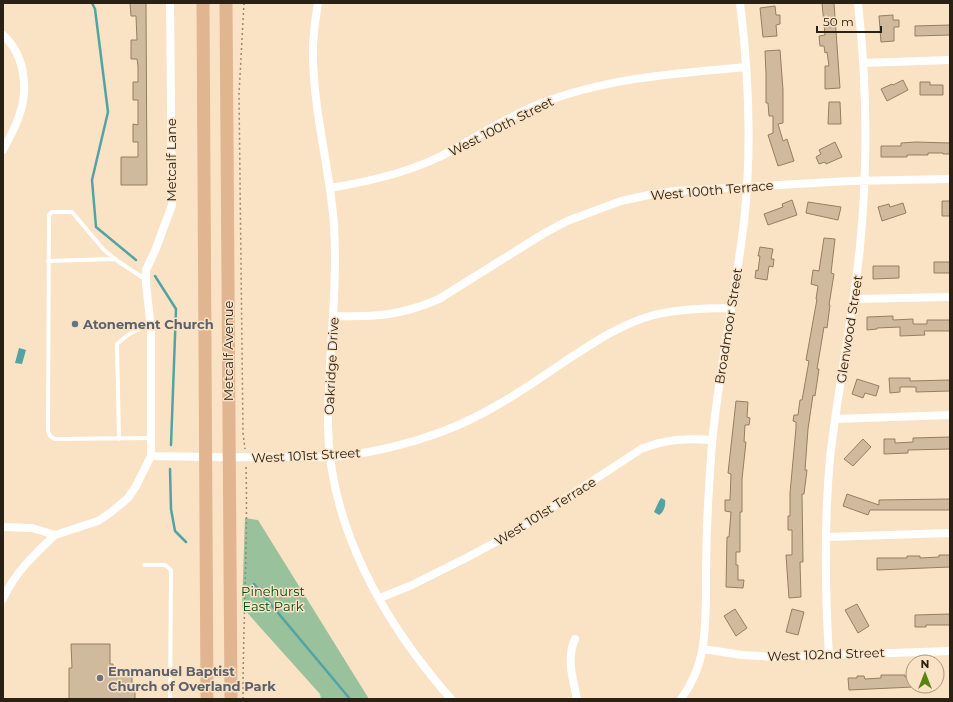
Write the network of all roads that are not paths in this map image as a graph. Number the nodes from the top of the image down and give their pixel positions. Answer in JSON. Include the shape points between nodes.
{"nodes":[{"id":1,"x":170,"y":3,"type":"edge"},
{"id":2,"x":203,"y":3,"type":"edge"},
{"id":3,"x":226,"y":3,"type":"edge"},
{"id":4,"x":318,"y":3,"type":"edge"},
{"id":5,"x":740,"y":3,"type":"edge"},
{"id":6,"x":858,"y":3,"type":"edge"},
{"id":7,"x":3,"y":35,"type":"edge"},
{"id":8,"x":950,"y":60,"type":"edge"},
{"id":9,"x":863,"y":63,"type":"junction"},
{"id":10,"x":746,"y":66,"type":"junction"},
{"id":11,"x":3,"y":150,"type":"edge"},
{"id":12,"x":950,"y":179,"type":"edge"},
{"id":13,"x":865,"y":181,"type":"junction"},
{"id":14,"x":746,"y":186,"type":"junction"},
{"id":15,"x":330,"y":188,"type":"junction"},
{"id":16,"x":115,"y":259,"type":"junction"},
{"id":17,"x":48,"y":260,"type":"junction"},
{"id":18,"x":146,"y":279,"type":"junction"},
{"id":19,"x":950,"y":297,"type":"edge"},
{"id":20,"x":854,"y":299,"type":"junction"},
{"id":21,"x":730,"y":308,"type":"junction"},
{"id":22,"x":334,"y":316,"type":"junction"},
{"id":23,"x":150,"y":324,"type":"junction"},
{"id":24,"x":950,"y":415,"type":"edge"},
{"id":25,"x":835,"y":419,"type":"junction"},
{"id":26,"x":151,"y":438,"type":"junction"},
{"id":27,"x":118,"y":439,"type":"junction"},
{"id":28,"x":712,"y":440,"type":"junction"},
{"id":29,"x":151,"y":456,"type":"junction"},
{"id":30,"x":331,"y":456,"type":"junction"},
{"id":31,"x":206,"y":457,"type":"junction"},
{"id":32,"x":229,"y":458,"type":"junction"},
{"id":33,"x":3,"y":527,"type":"edge"},
{"id":34,"x":950,"y":533,"type":"edge"},
{"id":35,"x":55,"y":535,"type":"junction"},
{"id":36,"x":826,"y":537,"type":"junction"},
{"id":37,"x":144,"y":565,"type":"dead end"},
{"id":38,"x":380,"y":598,"type":"junction"},
{"id":39,"x":3,"y":599,"type":"edge"},
{"id":40,"x":575,"y":639,"type":"dead end"},
{"id":41,"x":703,"y":649,"type":"junction"},
{"id":42,"x":950,"y":651,"type":"edge"},
{"id":43,"x":829,"y":656,"type":"junction"},
{"id":44,"x":170,"y":699,"type":"edge"},
{"id":45,"x":207,"y":699,"type":"edge"},
{"id":46,"x":231,"y":699,"type":"edge"},
{"id":47,"x":452,"y":699,"type":"edge"},
{"id":48,"x":577,"y":699,"type":"edge"},
{"id":49,"x":681,"y":699,"type":"edge"}],
"edges":[{"from":1,"to":18,"type":"street","name":"Metcalf Lane","via":[[172,205],[146,270]]},
{"from":2,"to":31,"type":"main road","name":"Metcalf Avenue"},
{"from":3,"to":32,"type":"main road","name":"Metcalf Avenue"},
{"from":4,"to":15,"type":"street","name":"Oakridge Drive","via":[[312,56]]},
{"from":5,"to":10,"type":"street","name":"Broadmoor Street"},
{"from":6,"to":9,"type":"street","name":"Glenwood Street"},
{"from":7,"to":11,"type":"street","via":[[11,44],[21,64],[24,87],[18,120]]},
{"from":8,"to":9,"type":"street"},
{"from":9,"to":13,"type":"street","name":"Glenwood Street"},
{"from":10,"to":14,"type":"street","name":"Broadmoor Street"},
{"from":10,"to":15,"type":"street","name":"West 100th Street","via":[[624,80],[569,93],[523,112],[416,167],[386,177]]},
{"from":12,"to":13,"type":"street","name":"West 100th Terrace"},
{"from":13,"to":14,"type":"street","name":"West 100th Terrace"},
{"from":13,"to":20,"type":"street","name":"Glenwood Street"},
{"from":14,"to":21,"type":"street","name":"Broadmoor Street"},
{"from":14,"to":22,"type":"street","name":"West 100th Terrace","via":[[675,191],[621,201],[567,221],[438,299],[422,306],[384,316]]},
{"from":15,"to":22,"type":"street","name":"Oakridge Drive","via":[[335,256]]},
{"from":16,"to":17,"type":"lane"},
{"from":16,"to":17,"type":"lane","via":[[104,250],[72,212],[52,212],[49,215]]},
{"from":16,"to":18,"type":"lane"},
{"from":17,"to":27,"type":"lane","via":[[48,431],[55,439]]},
{"from":18,"to":23,"type":"street","name":"Metcalf Lane"},
{"from":19,"to":20,"type":"street"},
{"from":20,"to":25,"type":"street","name":"Glenwood Street"},
{"from":21,"to":28,"type":"street","name":"Broadmoor Street"},
{"from":21,"to":30,"type":"street","name":"West 101st Street","via":[[677,311],[630,324],[596,342],[476,417],[408,443]]},
{"from":22,"to":30,"type":"street","name":"Oakridge Drive","via":[[328,423]]},
{"from":23,"to":26,"type":"street","name":"Metcalf Lane"},
{"from":23,"to":27,"type":"lane","via":[[129,334],[116,344]]},
{"from":24,"to":25,"type":"street"},
{"from":25,"to":36,"type":"street","name":"Glenwood Street"},
{"from":26,"to":27,"type":"lane"},
{"from":26,"to":29,"type":"street","name":"Metcalf Lane"},
{"from":28,"to":38,"type":"street","name":"West 101st Terrace","via":[[672,439],[641,449],[518,530],[412,586]]},
{"from":28,"to":41,"type":"street","name":"Broadmoor Street"},
{"from":29,"to":31,"type":"street","name":"West 101st Street"},
{"from":29,"to":35,"type":"street","via":[[136,486],[117,508],[98,520]]},
{"from":30,"to":32,"type":"street","name":"West 101st Street"},
{"from":30,"to":38,"type":"street","name":"Oakridge Drive","via":[[344,521]]},
{"from":31,"to":32,"type":"street","name":"West 101st Street"},
{"from":31,"to":45,"type":"main road","name":"Metcalf Avenue"},
{"from":32,"to":46,"type":"main road","name":"Metcalf Avenue"},
{"from":33,"to":35,"type":"street","via":[[32,528]]},
{"from":34,"to":36,"type":"street"},
{"from":35,"to":39,"type":"street","via":[[26,562]]},
{"from":36,"to":43,"type":"street","name":"Glenwood Street"},
{"from":37,"to":44,"type":"lane","via":[[165,565],[171,570]]},
{"from":38,"to":47,"type":"street","name":"Oakridge Drive","via":[[409,646]]},
{"from":40,"to":48,"type":"street","via":[[570,659]]},
{"from":41,"to":43,"type":"street","name":"West 102nd Street","via":[[775,657]]},
{"from":41,"to":49,"type":"street","name":"Broadmoor Street","via":[[694,676]]},
{"from":42,"to":43,"type":"street","name":"West 102nd Street"}]}
